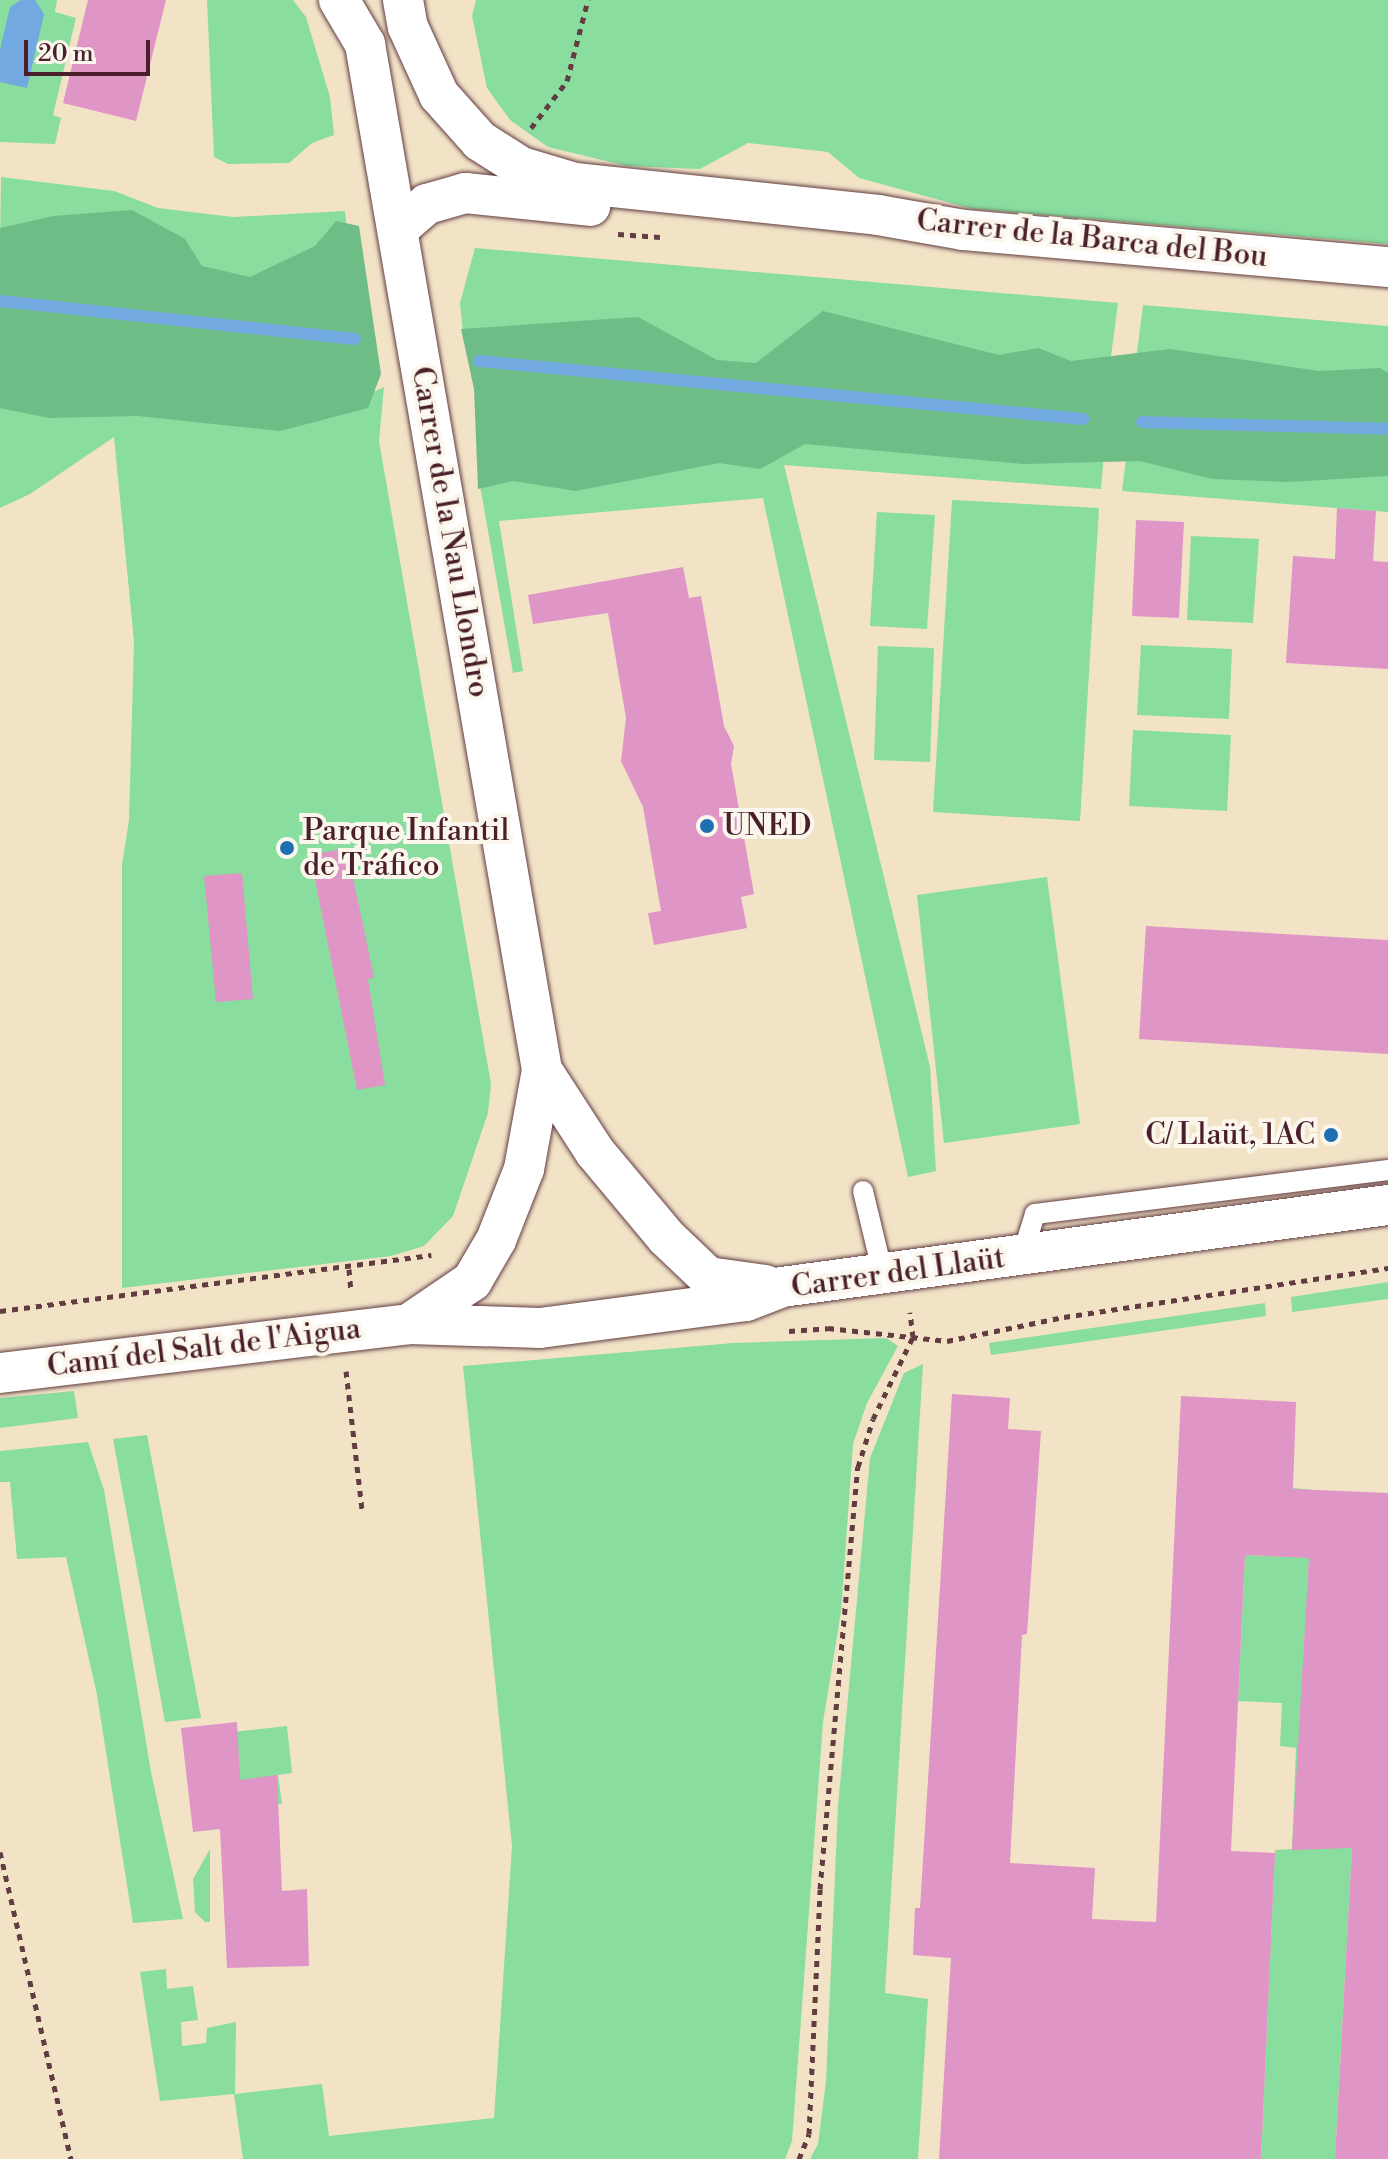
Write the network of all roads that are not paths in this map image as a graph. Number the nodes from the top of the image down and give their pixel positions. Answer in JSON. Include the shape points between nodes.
{"nodes":[{"id":1,"x":339,"y":0,"type":"edge"},
{"id":2,"x":403,"y":0,"type":"edge"},
{"id":3,"x":796,"y":206,"type":"junction"},
{"id":4,"x":398,"y":229,"type":"junction"},
{"id":5,"x":1388,"y":267,"type":"edge"},
{"id":6,"x":542,"y":1070,"type":"junction"},
{"id":7,"x":1388,"y":1170,"type":"edge"},
{"id":8,"x":863,"y":1191,"type":"dead end"},
{"id":9,"x":1388,"y":1205,"type":"edge"},
{"id":10,"x":1022,"y":1256,"type":"junction"},
{"id":11,"x":895,"y":1273,"type":"junction"},
{"id":12,"x":782,"y":1287,"type":"junction"},
{"id":13,"x":409,"y":1324,"type":"junction"},
{"id":14,"x":0,"y":1373,"type":"edge"}],
"edges":[{"from":1,"to":4,"type":"street","name":"Carrer de la Nau Llondro","via":[[365,44]]},
{"from":2,"to":3,"type":"street","name":"Carrer de la Barca del Bou","via":[[408,27],[439,95],[480,141],[508,159],[575,183]]},
{"from":3,"to":4,"type":"street","via":[[760,223],[465,193],[427,204]]},
{"from":3,"to":5,"type":"street","name":"Carrer de la Barca del Bou","via":[[964,230]]},
{"from":4,"to":6,"type":"street","name":"Carrer de la Nau Llondro"},
{"from":6,"to":12,"type":"street","name":"Carrer de la Nau Llondro","via":[[595,1152],[666,1237],[708,1277]]},
{"from":6,"to":13,"type":"street","name":"Carrer de la Nau Llondro","via":[[524,1169],[496,1240],[472,1281]]},
{"from":7,"to":10,"type":"lane","via":[[1035,1214]]},
{"from":8,"to":11,"type":"lane"},
{"from":9,"to":10,"type":"street","name":"Carrer del Llaüt"},
{"from":10,"to":11,"type":"street","name":"Carrer del Llaüt"},
{"from":11,"to":12,"type":"street","name":"Carrer del Llaüt"},
{"from":12,"to":13,"type":"street","name":"Carrer del Llaüt","via":[[746,1301],[540,1328]]},
{"from":13,"to":14,"type":"street","name":"Camí del Salt de l'Aigua"}]}
